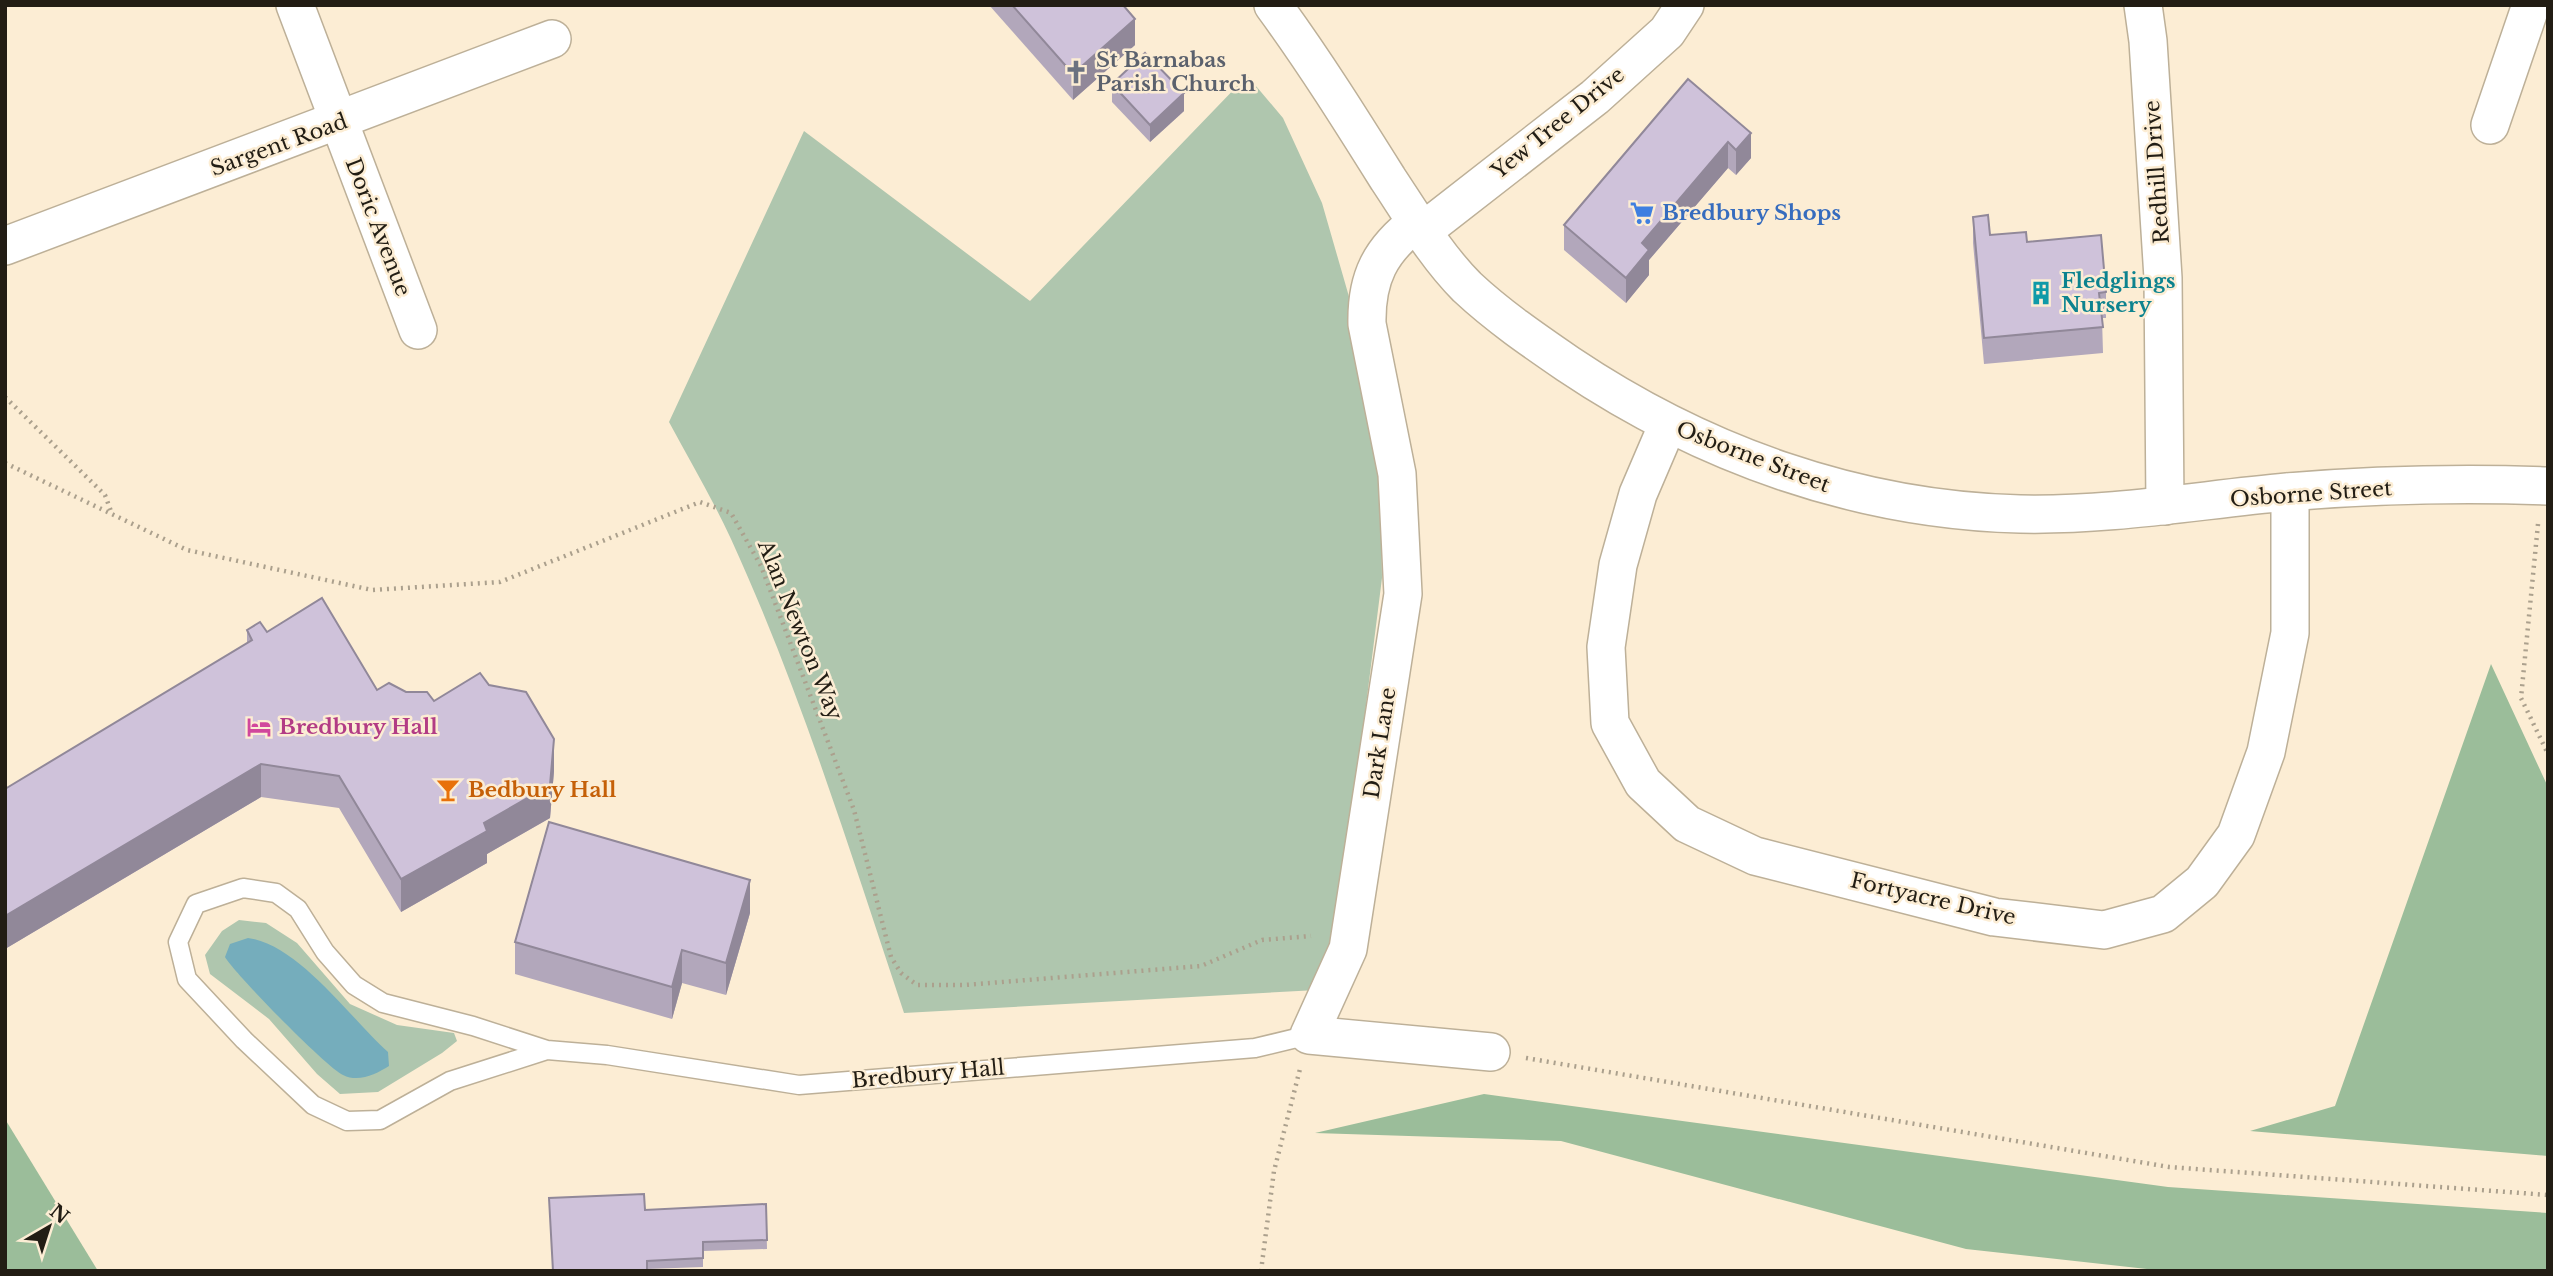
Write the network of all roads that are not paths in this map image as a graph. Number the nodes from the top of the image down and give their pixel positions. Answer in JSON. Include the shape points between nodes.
{"nodes":[{"id":1,"x":295,"y":5,"type":"edge"},
{"id":2,"x":1273,"y":5,"type":"edge"},
{"id":3,"x":1685,"y":5,"type":"edge"},
{"id":4,"x":2143,"y":5,"type":"edge"},
{"id":5,"x":2531,"y":5,"type":"edge"},
{"id":6,"x":552,"y":40,"type":"dead end"},
{"id":7,"x":339,"y":122,"type":"junction"},
{"id":8,"x":2490,"y":125,"type":"dead end"},
{"id":9,"x":1420,"y":226,"type":"junction"},
{"id":10,"x":5,"y":246,"type":"edge"},
{"id":11,"x":418,"y":330,"type":"dead end"},
{"id":12,"x":1668,"y":424,"type":"junction"},
{"id":13,"x":2544,"y":486,"type":"edge"},
{"id":14,"x":2290,"y":492,"type":"junction"},
{"id":15,"x":2165,"y":506,"type":"junction"},
{"id":16,"x":1309,"y":1035,"type":"junction"},
{"id":17,"x":547,"y":1050,"type":"junction"},
{"id":18,"x":1491,"y":1052,"type":"road end"}],
"edges":[{"from":1,"to":7,"type":"street","name":"Doric Avenue"},
{"from":2,"to":9,"type":"street","name":"Osborne Street"},
{"from":3,"to":9,"type":"street","name":"Yew Tree Drive","via":[[1667,32],[1595,97]]},
{"from":4,"to":15,"type":"street","name":"Redhill Drive","via":[[2163,278]]},
{"from":5,"to":8,"type":"street"},
{"from":6,"to":7,"type":"street","name":"Sargent Road"},
{"from":7,"to":10,"type":"street","name":"Sargent Road"},
{"from":7,"to":11,"type":"street","name":"Doric Avenue"},
{"from":9,"to":12,"type":"street","name":"Osborne Street","via":[[1466,285],[1527,336],[1594,382]]},
{"from":9,"to":16,"type":"street","name":"Dark Lane","via":[[1398,236],[1380,259],[1366,300],[1397,474],[1403,594],[1348,949]]},
{"from":12,"to":14,"type":"street","name":"Fortyacre Drive","via":[[1638,494],[1618,565],[1606,647],[1610,723],[1643,783],[1687,824],[1755,856],[1994,917],[2104,930],[2163,914],[2202,882],[2236,835],[2266,752],[2290,633]]},
{"from":12,"to":15,"type":"street","name":"Osborne Street","via":[[1793,476],[1911,504],[2023,514]]},
{"from":13,"to":14,"type":"street","name":"Osborne Street"},
{"from":14,"to":15,"type":"street","name":"Osborne Street"},
{"from":16,"to":17,"type":"lane","name":"Bredbury Hall","via":[[1255,1048],[799,1085]]},
{"from":16,"to":18,"type":"street"},
{"from":17,"to":17,"type":"lane","name":"Bredbury Hall","via":[[450,1081],[380,1120],[347,1121],[313,1105],[210,1006],[187,979],[178,942],[197,904],[243,888],[276,893],[298,909],[325,952],[354,985],[383,1003]]}]}
